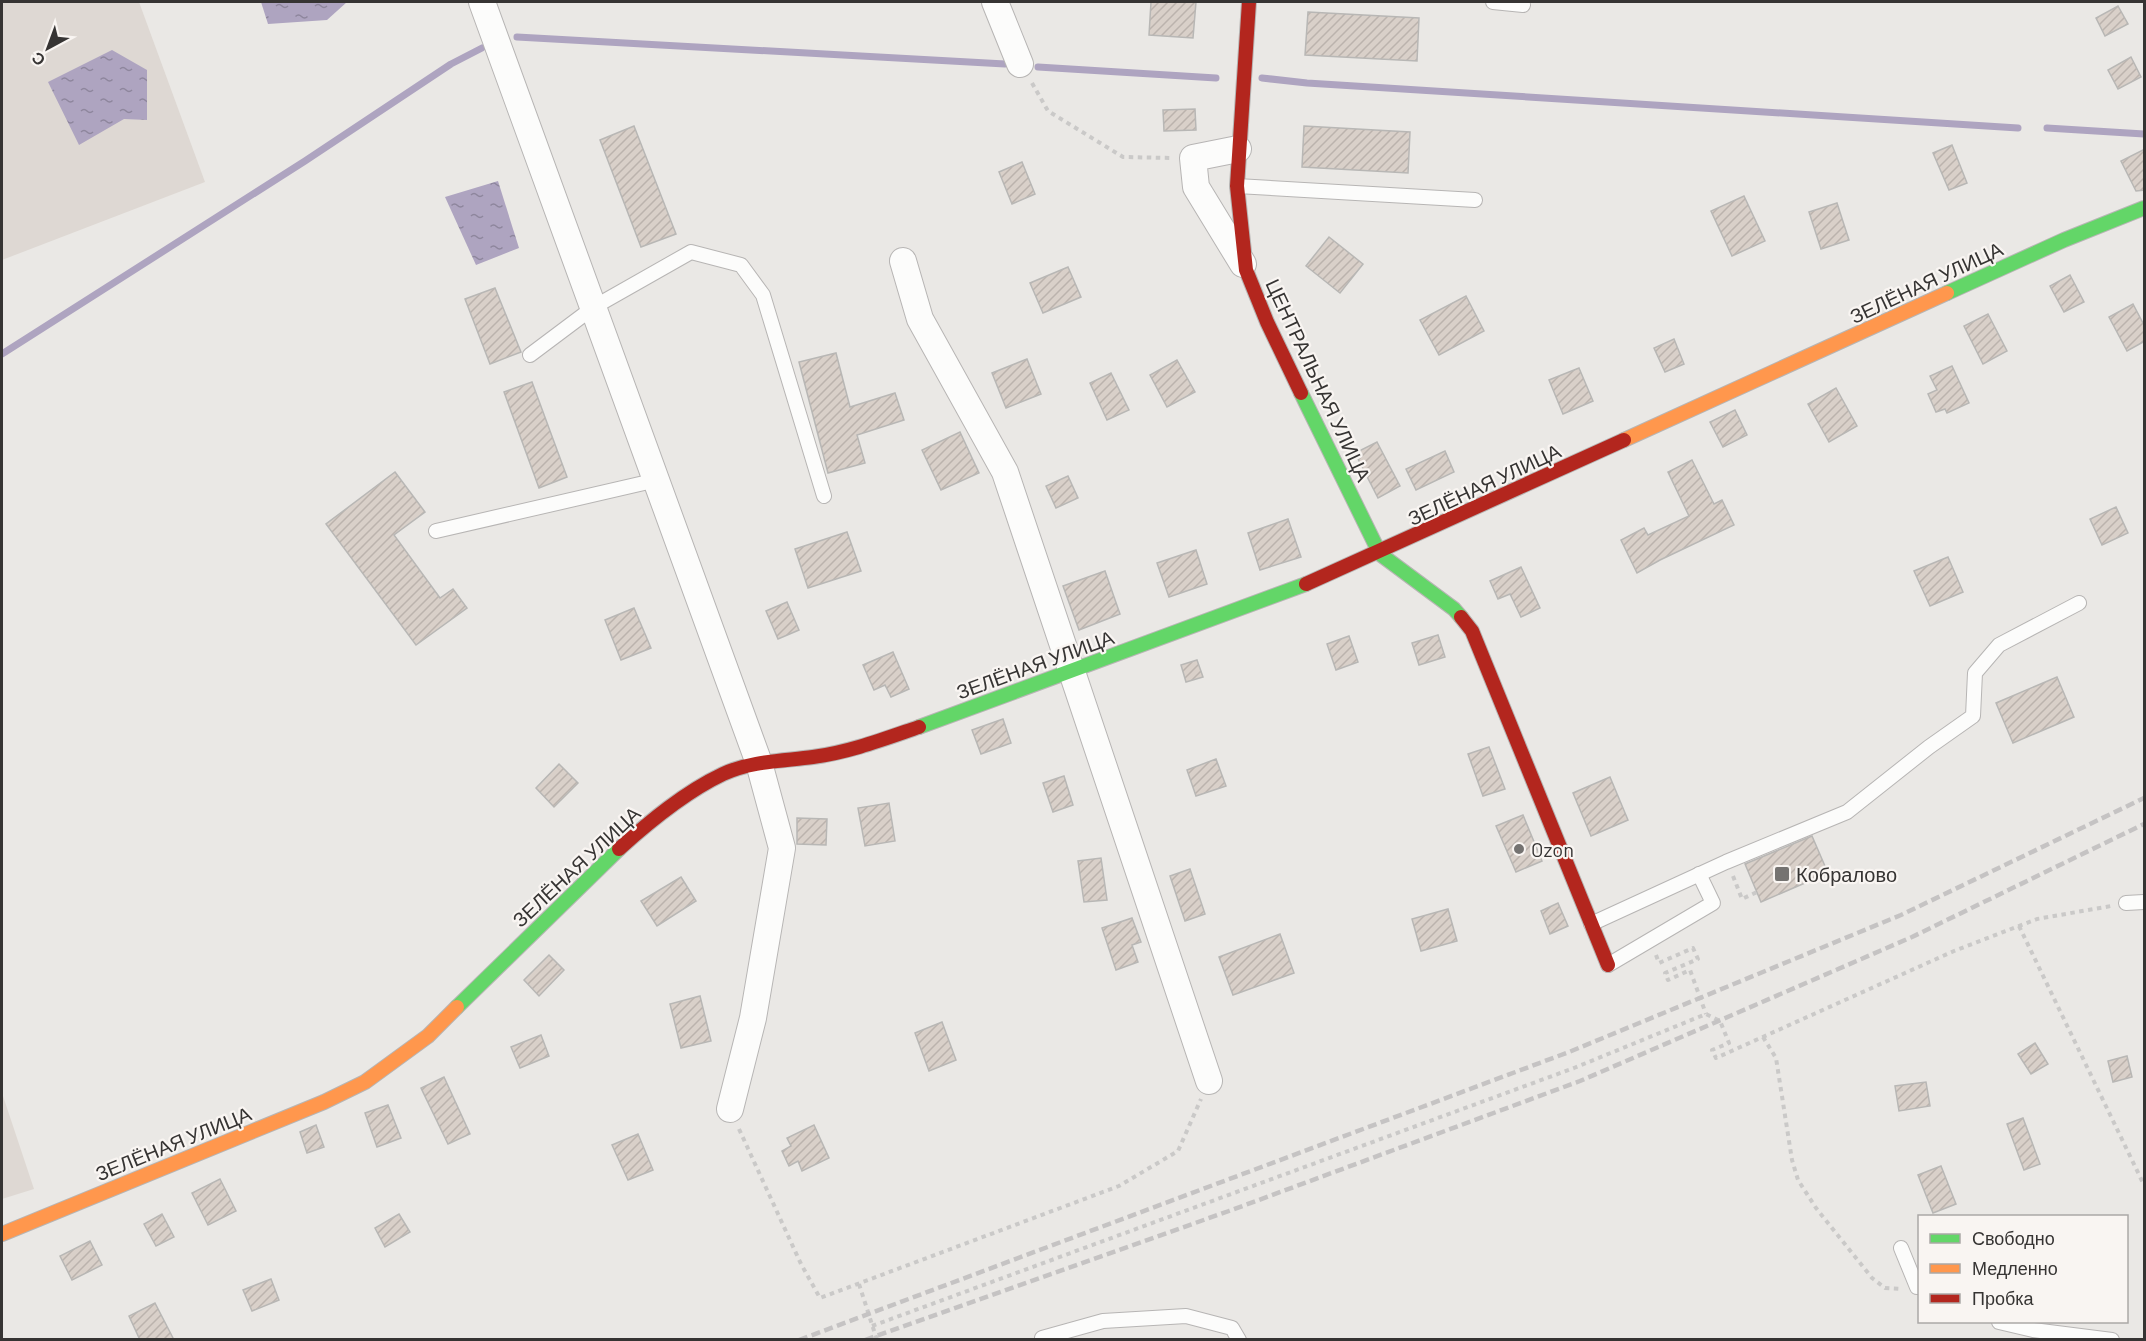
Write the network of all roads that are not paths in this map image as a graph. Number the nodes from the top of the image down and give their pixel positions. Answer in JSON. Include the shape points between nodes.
{"nodes":[{"id":1,"x":482,"y":2,"type":"edge"},
{"id":2,"x":994,"y":2,"type":"edge"},
{"id":3,"x":1249,"y":2,"type":"edge"},
{"id":4,"x":1493,"y":2,"type":"edge"},
{"id":5,"x":1523,"y":5,"type":"dead end"},
{"id":6,"x":1020,"y":64,"type":"road end"},
{"id":7,"x":1238,"y":149,"type":"junction"},
{"id":8,"x":1237,"y":186,"type":"junction"},
{"id":9,"x":1475,"y":200,"type":"dead end"},
{"id":10,"x":2145,"y":208,"type":"edge"},
{"id":11,"x":903,"y":261,"type":"dead end"},
{"id":12,"x":1246,"y":270,"type":"junction"},
{"id":13,"x":594,"y":307,"type":"junction"},
{"id":14,"x":530,"y":355,"type":"dead end"},
{"id":15,"x":657,"y":480,"type":"junction"},
{"id":16,"x":824,"y":496,"type":"dead end"},
{"id":17,"x":436,"y":531,"type":"dead end"},
{"id":18,"x":1380,"y":554,"type":"junction"},
{"id":19,"x":2079,"y":603,"type":"dead end"},
{"id":20,"x":1073,"y":671,"type":"junction"},
{"id":21,"x":759,"y":763,"type":"junction"},
{"id":22,"x":1700,"y":874,"type":"junction"},
{"id":23,"x":2145,"y":902,"type":"edge"},
{"id":24,"x":2126,"y":903,"type":"road end"},
{"id":25,"x":1591,"y":924,"type":"junction"},
{"id":26,"x":1608,"y":965,"type":"joint"},
{"id":27,"x":1209,"y":1081,"type":"road end"},
{"id":28,"x":730,"y":1109,"type":"road end"},
{"id":29,"x":2,"y":1234,"type":"edge"},
{"id":30,"x":1901,"y":1248,"type":"dead end"},
{"id":31,"x":1918,"y":1287,"type":"edge"},
{"id":32,"x":2003,"y":1323,"type":"edge"},
{"id":33,"x":1042,"y":1338,"type":"edge"},
{"id":34,"x":1239,"y":1340,"type":"edge"},
{"id":35,"x":2112,"y":1340,"type":"edge"}],
"edges":[{"from":1,"to":13,"type":"street"},
{"from":2,"to":6,"type":"street"},
{"from":3,"to":7,"type":"street","name":"ЦЕНТРАЛЬНАЯ УЛИЦА"},
{"from":4,"to":5,"type":"lane"},
{"from":7,"to":8,"type":"street","name":"ЦЕНТРАЛЬНАЯ УЛИЦА"},
{"from":7,"to":12,"type":"street","via":[[1193,158],[1196,187]]},
{"from":8,"to":9,"type":"lane"},
{"from":8,"to":12,"type":"street","name":"ЦЕНТРАЛЬНАЯ УЛИЦА"},
{"from":10,"to":18,"type":"street","name":"ЗЕЛЁНАЯ УЛИЦА","via":[[2064,240]]},
{"from":11,"to":20,"type":"street","via":[[920,319],[1005,472]]},
{"from":12,"to":18,"type":"street","name":"ЦЕНТРАЛЬНАЯ УЛИЦА","via":[[1267,322]]},
{"from":13,"to":14,"type":"lane"},
{"from":13,"to":15,"type":"street"},
{"from":13,"to":16,"type":"lane","via":[[691,252],[741,265],[763,295]]},
{"from":15,"to":17,"type":"lane"},
{"from":15,"to":21,"type":"street"},
{"from":18,"to":20,"type":"street","name":"ЗЕЛЁНАЯ УЛИЦА"},
{"from":18,"to":25,"type":"street","via":[[1454,609],[1472,631]]},
{"from":19,"to":22,"type":"lane","via":[[2000,645],[1975,673],[1973,716],[1847,812]]},
{"from":20,"to":21,"type":"street","name":"ЗЕЛЁНАЯ УЛИЦА","via":[[863,747],[814,758]]},
{"from":20,"to":27,"type":"street"},
{"from":21,"to":28,"type":"street","via":[[782,848],[753,1018]]},
{"from":21,"to":29,"type":"street","name":"ЗЕЛЁНАЯ УЛИЦА","via":[[724,773],[641,829],[428,1036],[365,1082]]},
{"from":22,"to":25,"type":"lane"},
{"from":22,"to":26,"type":"lane","via":[[1713,903]]},
{"from":23,"to":24,"type":"lane"},
{"from":25,"to":26,"type":"street"},
{"from":30,"to":31,"type":"lane"},
{"from":32,"to":35,"type":"lane"},
{"from":33,"to":34,"type":"lane","via":[[1103,1321],[1186,1316],[1232,1328]]}]}
